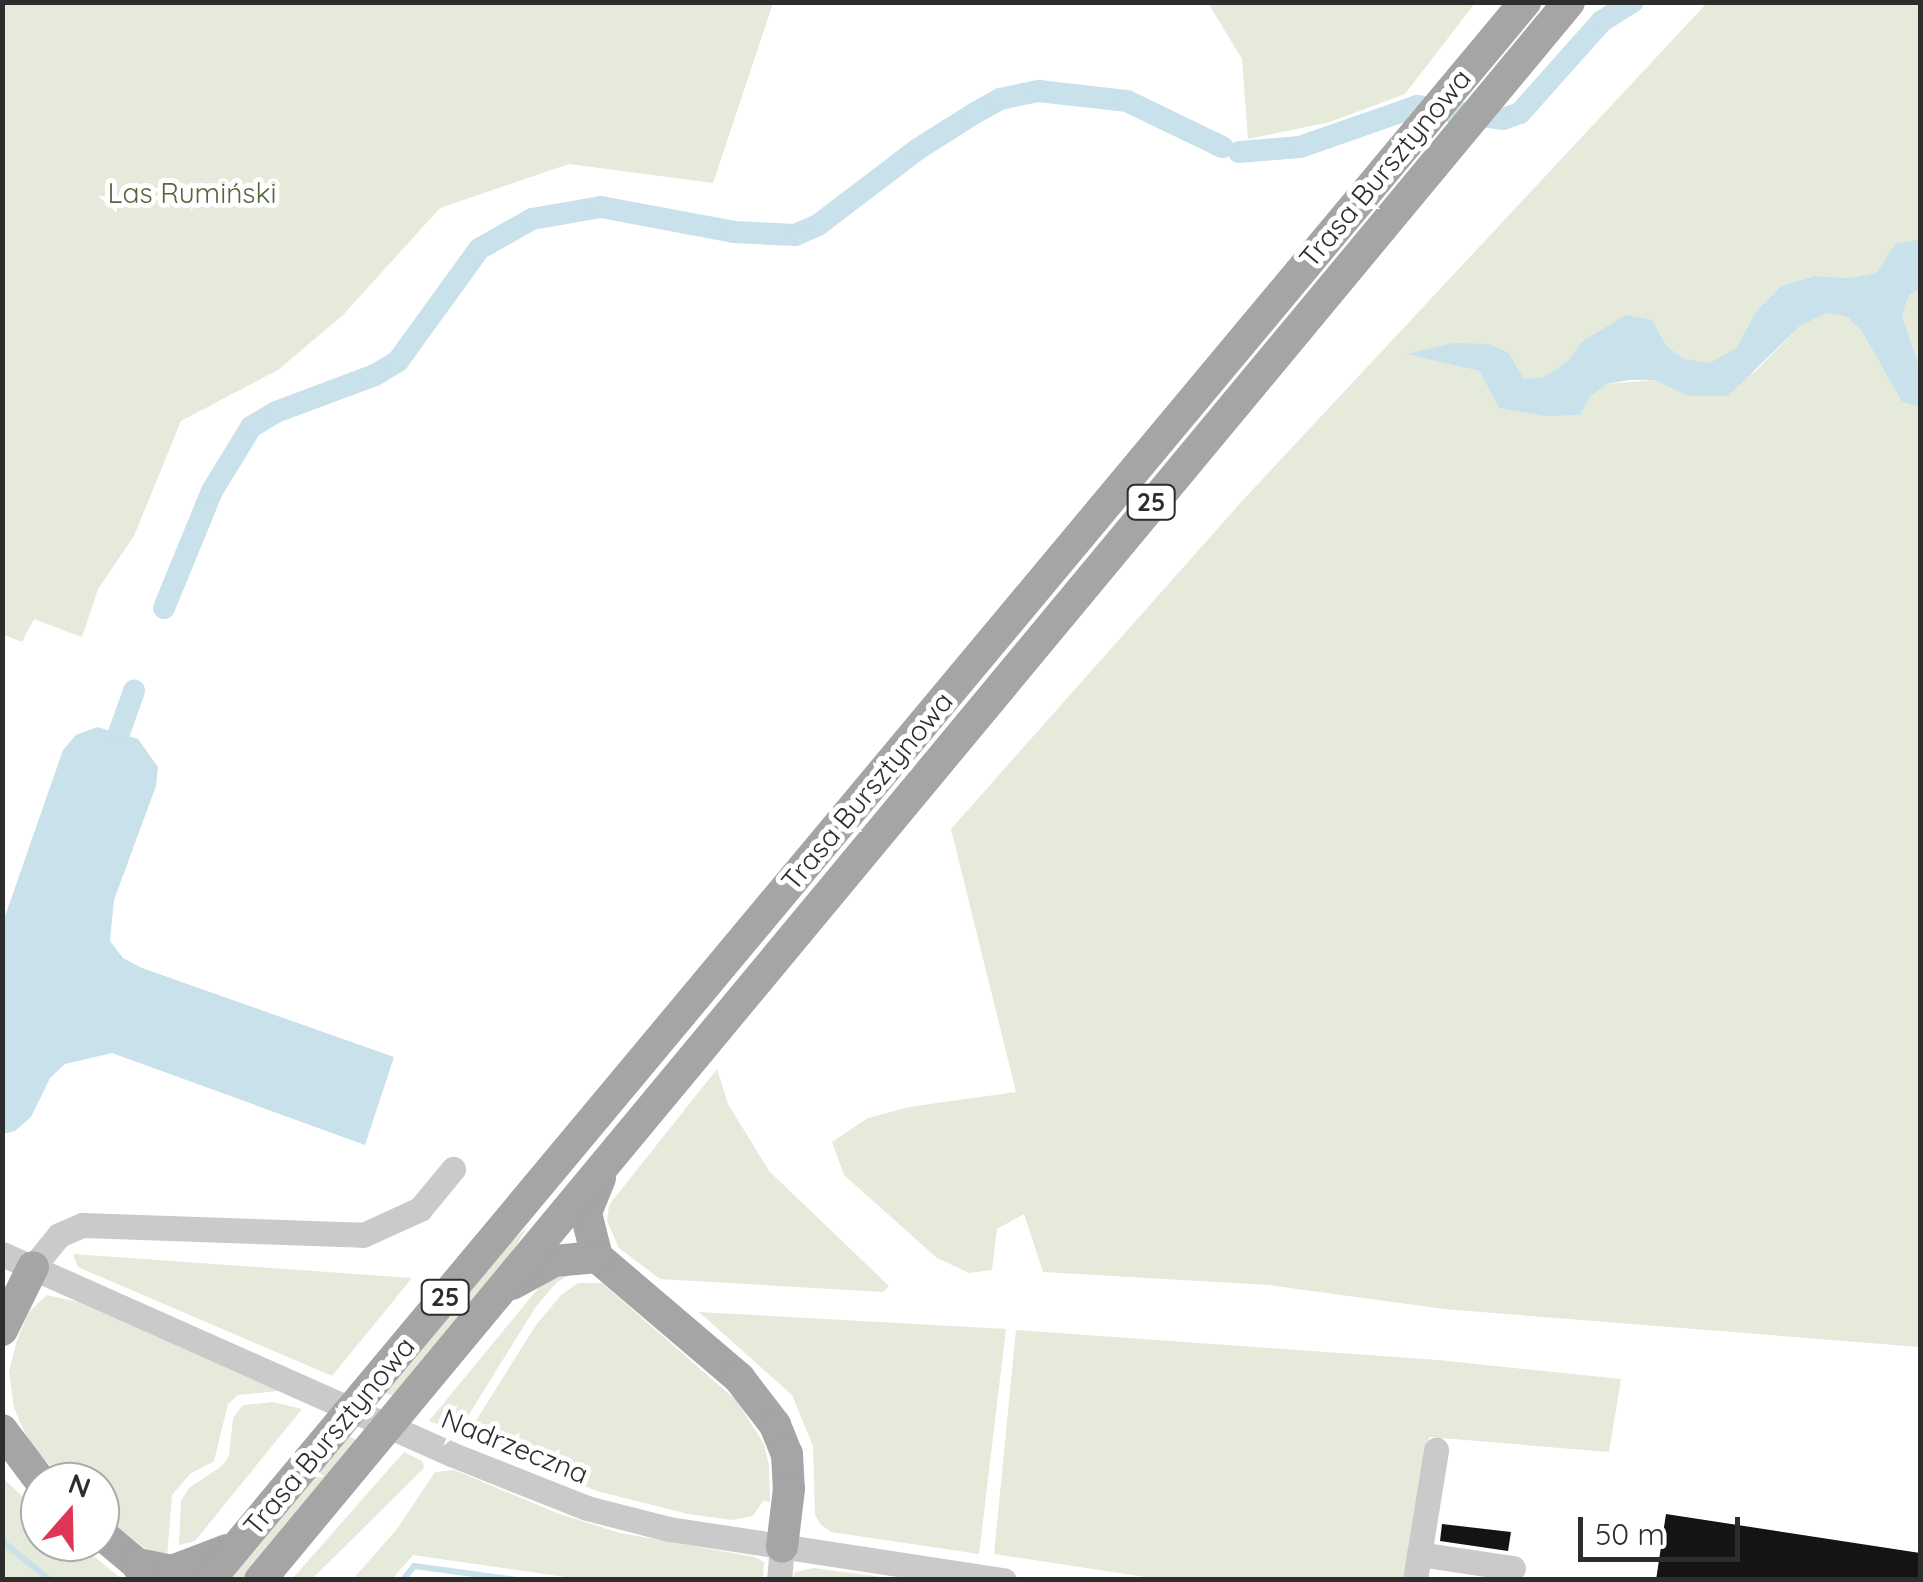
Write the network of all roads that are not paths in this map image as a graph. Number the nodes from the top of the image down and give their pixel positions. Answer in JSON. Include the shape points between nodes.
{"nodes":[{"id":1,"x":1525,"y":2,"type":"edge"},
{"id":2,"x":1569,"y":2,"type":"edge"},
{"id":3,"x":607,"y":1160,"type":"junction"},
{"id":4,"x":453,"y":1168,"type":"dead end"},
{"id":5,"x":2,"y":1254,"type":"edge"},
{"id":6,"x":596,"y":1257,"type":"junction"},
{"id":7,"x":33,"y":1267,"type":"junction"},
{"id":8,"x":501,"y":1289,"type":"junction"},
{"id":9,"x":2,"y":1330,"type":"edge"},
{"id":10,"x":2,"y":1430,"type":"edge"},
{"id":11,"x":1436,"y":1450,"type":"dead end"},
{"id":12,"x":21,"y":1462,"type":"edge"},
{"id":13,"x":236,"y":1547,"type":"junction"},
{"id":14,"x":120,"y":1552,"type":"edge"},
{"id":15,"x":780,"y":1563,"type":"edge"},
{"id":16,"x":1417,"y":1567,"type":"edge"},
{"id":17,"x":1513,"y":1568,"type":"dead end"},
{"id":18,"x":141,"y":1572,"type":"edge"},
{"id":19,"x":210,"y":1580,"type":"edge"},
{"id":20,"x":260,"y":1580,"type":"edge"},
{"id":21,"x":1004,"y":1580,"type":"edge"}],
"edges":[{"from":1,"to":13,"type":"main road","name":"Trasa Bursztynowa","number":"25"},
{"from":2,"to":3,"type":"main road","name":"Trasa Bursztynowa","number":"25"},
{"from":3,"to":6,"type":"main road","via":[[586,1213]]},
{"from":3,"to":8,"type":"main road","name":"Trasa Bursztynowa","number":"25"},
{"from":4,"to":7,"type":"street","via":[[420,1209],[363,1235],[83,1226],[59,1234]]},
{"from":5,"to":7,"type":"street","name":"Nadrzeczna"},
{"from":6,"to":8,"type":"main road","via":[[554,1261]]},
{"from":6,"to":15,"type":"main road","via":[[739,1378],[775,1425],[789,1489]]},
{"from":7,"to":9,"type":"main road"},
{"from":7,"to":15,"type":"street","name":"Nadrzeczna","via":[[550,1496]]},
{"from":8,"to":20,"type":"main road","name":"Trasa Bursztynowa","number":"25"},
{"from":10,"to":12,"type":"main road"},
{"from":11,"to":16,"type":"street"},
{"from":13,"to":18,"type":"main road","via":[[188,1568]]},
{"from":13,"to":19,"type":"main road","name":"Trasa Bursztynowa","number":"25"},
{"from":14,"to":18,"type":"main road"},
{"from":15,"to":21,"type":"street","name":"Nadrzeczna"},
{"from":16,"to":17,"type":"street"}]}
